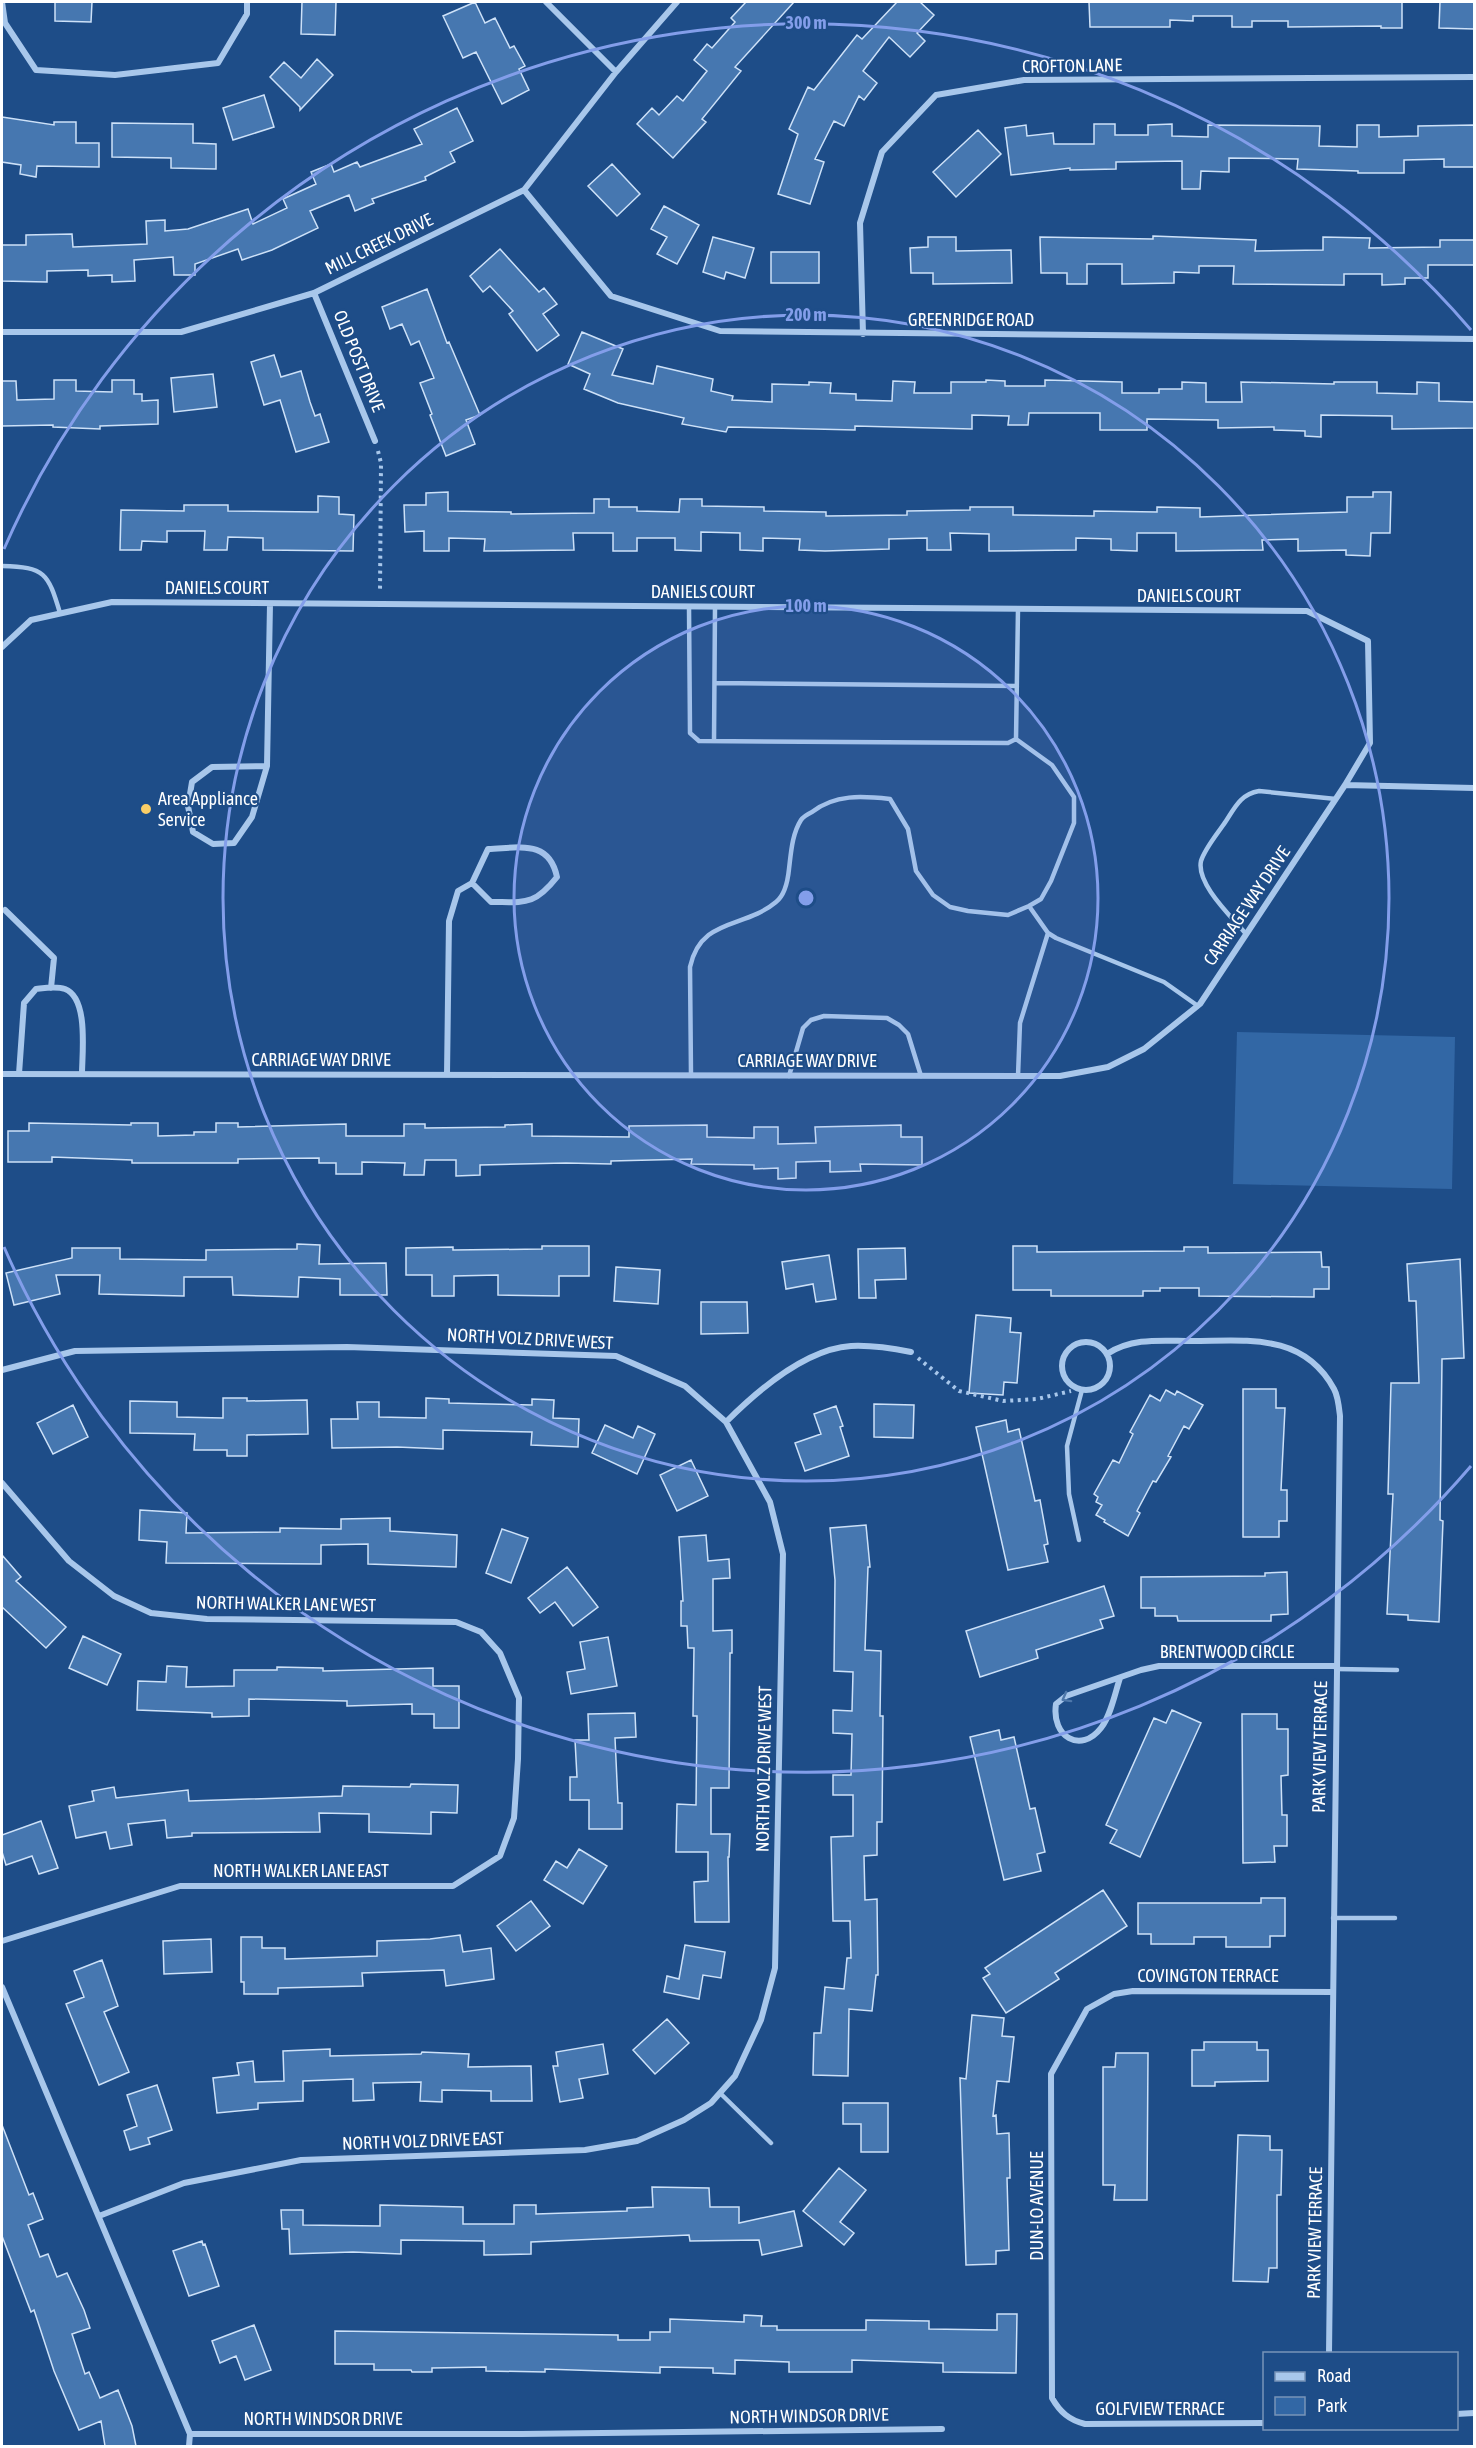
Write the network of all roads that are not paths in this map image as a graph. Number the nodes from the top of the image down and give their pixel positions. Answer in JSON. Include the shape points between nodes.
{"nodes":[{"id":1,"x":2,"y":2,"type":"edge"},
{"id":2,"x":247,"y":2,"type":"edge"},
{"id":3,"x":546,"y":2,"type":"edge"},
{"id":4,"x":677,"y":2,"type":"edge"},
{"id":5,"x":616,"y":72,"type":"junction"},
{"id":6,"x":1474,"y":77,"type":"edge"},
{"id":7,"x":524,"y":190,"type":"junction"},
{"id":8,"x":314,"y":293,"type":"junction"},
{"id":9,"x":2,"y":332,"type":"edge"},
{"id":10,"x":863,"y":334,"type":"junction"},
{"id":11,"x":1474,"y":339,"type":"edge"},
{"id":12,"x":375,"y":441,"type":"road end"},
{"id":13,"x":2,"y":566,"type":"edge"},
{"id":14,"x":270,"y":604,"type":"junction"},
{"id":15,"x":689,"y":607,"type":"junction"},
{"id":16,"x":715,"y":607,"type":"junction"},
{"id":17,"x":1018,"y":609,"type":"junction"},
{"id":18,"x":60,"y":613,"type":"junction"},
{"id":19,"x":2,"y":646,"type":"edge"},
{"id":20,"x":715,"y":683,"type":"junction"},
{"id":21,"x":1017,"y":686,"type":"junction"},
{"id":22,"x":1016,"y":740,"type":"junction"},
{"id":23,"x":714,"y":741,"type":"junction"},
{"id":24,"x":267,"y":765,"type":"junction"},
{"id":25,"x":1345,"y":785,"type":"junction"},
{"id":26,"x":1474,"y":788,"type":"edge"},
{"id":27,"x":1336,"y":799,"type":"junction"},
{"id":28,"x":472,"y":883,"type":"junction"},
{"id":29,"x":1029,"y":906,"type":"junction"},
{"id":30,"x":5,"y":910,"type":"dead end"},
{"id":31,"x":1048,"y":933,"type":"junction"},
{"id":32,"x":1246,"y":934,"type":"junction"},
{"id":33,"x":51,"y":988,"type":"junction"},
{"id":34,"x":1198,"y":1006,"type":"junction"},
{"id":35,"x":2,"y":1074,"type":"edge"},
{"id":36,"x":19,"y":1074,"type":"junction"},
{"id":37,"x":82,"y":1074,"type":"junction"},
{"id":38,"x":447,"y":1075,"type":"junction"},
{"id":39,"x":692,"y":1075,"type":"junction"},
{"id":40,"x":789,"y":1076,"type":"junction"},
{"id":41,"x":921,"y":1076,"type":"junction"},
{"id":42,"x":1018,"y":1076,"type":"junction"},
{"id":43,"x":911,"y":1352,"type":"road end"},
{"id":44,"x":1107,"y":1354,"type":"junction"},
{"id":45,"x":2,"y":1370,"type":"edge"},
{"id":46,"x":1081,"y":1389,"type":"junction"},
{"id":47,"x":726,"y":1422,"type":"junction"},
{"id":48,"x":2,"y":1483,"type":"edge"},
{"id":49,"x":1079,"y":1540,"type":"dead end"},
{"id":50,"x":1336,"y":1668,"type":"junction"},
{"id":51,"x":1397,"y":1670,"type":"dead end"},
{"id":52,"x":1120,"y":1678,"type":"junction"},
{"id":53,"x":518,"y":1759,"type":"joint"},
{"id":54,"x":1333,"y":1917,"type":"junction"},
{"id":55,"x":1395,"y":1917,"type":"dead end"},
{"id":56,"x":2,"y":1941,"type":"edge"},
{"id":57,"x":2,"y":1987,"type":"edge"},
{"id":58,"x":1333,"y":1992,"type":"junction"},
{"id":59,"x":1087,"y":2009,"type":"joint"},
{"id":60,"x":735,"y":2076,"type":"joint"},
{"id":61,"x":720,"y":2093,"type":"junction"},
{"id":62,"x":771,"y":2143,"type":"dead end"},
{"id":63,"x":99,"y":2216,"type":"junction"},
{"id":64,"x":1329,"y":2352,"type":"edge"},
{"id":65,"x":1059,"y":2410,"type":"joint"},
{"id":66,"x":1474,"y":2413,"type":"edge"},
{"id":67,"x":1458,"y":2414,"type":"edge"},
{"id":68,"x":1263,"y":2423,"type":"edge"},
{"id":69,"x":942,"y":2429,"type":"dead end"},
{"id":70,"x":190,"y":2434,"type":"junction"},
{"id":71,"x":189,"y":2446,"type":"edge"}],
"edges":[{"from":1,"to":2,"type":"street","via":[[5,23],[36,70],[115,75],[218,63],[247,14]]},
{"from":3,"to":5,"type":"street"},
{"from":4,"to":5,"type":"street","name":"MILL CREEK DRIVE"},
{"from":5,"to":7,"type":"street","name":"MILL CREEK DRIVE"},
{"from":6,"to":10,"type":"street","name":"CROFTON LANE","via":[[1024,80],[936,95],[882,153],[860,223]]},
{"from":7,"to":8,"type":"street","name":"MILL CREEK DRIVE"},
{"from":7,"to":10,"type":"street","name":"GREENRIDGE ROAD","via":[[611,296],[720,331]]},
{"from":8,"to":9,"type":"street","name":"MILL CREEK DRIVE","via":[[180,332]]},
{"from":8,"to":12,"type":"street","name":"OLD POST DRIVE"},
{"from":10,"to":11,"type":"street","name":"GREENRIDGE ROAD"},
{"from":13,"to":18,"type":"lane","via":[[43,574],[52,587]]},
{"from":14,"to":15,"type":"street","name":"DANIELS COURT"},
{"from":14,"to":18,"type":"street","name":"DANIELS COURT","via":[[112,603]]},
{"from":14,"to":24,"type":"street"},
{"from":15,"to":16,"type":"street","name":"DANIELS COURT"},
{"from":15,"to":23,"type":"lane","via":[[690,733],[699,741]]},
{"from":16,"to":17,"type":"street","name":"DANIELS COURT"},
{"from":16,"to":20,"type":"lane"},
{"from":17,"to":21,"type":"lane"},
{"from":17,"to":25,"type":"street","name":"DANIELS COURT","via":[[1307,611],[1368,641],[1370,743]]},
{"from":18,"to":19,"type":"street","name":"DANIELS COURT","via":[[31,620]]},
{"from":20,"to":21,"type":"lane"},
{"from":20,"to":23,"type":"lane"},
{"from":21,"to":22,"type":"lane"},
{"from":22,"to":23,"type":"lane"},
{"from":22,"to":29,"type":"lane","via":[[1052,765],[1074,797],[1074,823],[1051,881],[1041,899]]},
{"from":24,"to":24,"type":"street","via":[[212,767],[192,782],[188,806],[193,832],[213,844],[234,843],[252,817]]},
{"from":25,"to":26,"type":"street"},
{"from":25,"to":27,"type":"street","name":"CARRIAGE WAY DRIVE"},
{"from":27,"to":32,"type":"street","name":"CARRIAGE WAY DRIVE"},
{"from":27,"to":32,"type":"lane","via":[[1259,791],[1240,800],[1202,859],[1200,871],[1205,884]]},
{"from":28,"to":28,"type":"street","via":[[488,849],[526,848],[546,853],[557,877],[543,895],[526,902],[491,902]]},
{"from":28,"to":38,"type":"street","via":[[458,891],[449,921]]},
{"from":29,"to":31,"type":"lane"},
{"from":29,"to":39,"type":"lane","via":[[1008,915],[950,907],[933,895],[916,871],[908,829],[890,799],[861,796],[828,801],[801,820],[779,901],[763,912],[707,934],[693,953]]},
{"from":30,"to":33,"type":"street","via":[[54,958]]},
{"from":31,"to":34,"type":"lane","via":[[1164,982]]},
{"from":31,"to":42,"type":"lane","via":[[1020,1023]]},
{"from":32,"to":34,"type":"street","name":"CARRIAGE WAY DRIVE"},
{"from":33,"to":36,"type":"street","via":[[36,989],[24,1003]]},
{"from":33,"to":37,"type":"street","via":[[66,990],[76,998],[82,1018]]},
{"from":34,"to":42,"type":"street","name":"CARRIAGE WAY DRIVE","via":[[1144,1049],[1108,1067],[1060,1076]]},
{"from":35,"to":36,"type":"street","name":"CARRIAGE WAY DRIVE"},
{"from":36,"to":37,"type":"street","name":"CARRIAGE WAY DRIVE"},
{"from":37,"to":38,"type":"street","name":"CARRIAGE WAY DRIVE"},
{"from":38,"to":39,"type":"street","name":"CARRIAGE WAY DRIVE"},
{"from":39,"to":40,"type":"street","name":"CARRIAGE WAY DRIVE"},
{"from":40,"to":41,"type":"street","name":"CARRIAGE WAY DRIVE"},
{"from":40,"to":41,"type":"lane","via":[[803,1028],[824,1016],[887,1018],[899,1025],[908,1034]]},
{"from":41,"to":42,"type":"street","name":"CARRIAGE WAY DRIVE"},
{"from":43,"to":47,"type":"street","via":[[849,1346],[812,1357],[757,1392]]},
{"from":44,"to":46,"type":"street","via":[[1108,1377],[1091,1390]]},
{"from":44,"to":46,"type":"street","via":[[1098,1344],[1086,1341],[1067,1350],[1062,1371],[1068,1382]]},
{"from":44,"to":50,"type":"street","name":"PARK VIEW TERRACE","via":[[1138,1341],[1260,1341],[1285,1345],[1322,1372],[1335,1390],[1340,1416]]},
{"from":45,"to":47,"type":"street","name":"NORTH VOLZ DRIVE WEST","via":[[75,1351],[347,1347],[616,1356],[685,1386]]},
{"from":46,"to":49,"type":"lane","via":[[1067,1446],[1069,1494]]},
{"from":47,"to":60,"type":"street","name":"NORTH VOLZ DRIVE WEST","via":[[770,1502],[783,1554],[775,1968],[761,2020]]},
{"from":48,"to":53,"type":"street","name":"NORTH WALKER LANE WEST","via":[[69,1561],[114,1596],[151,1613],[207,1619],[456,1622],[481,1632],[500,1653],[519,1698]]},
{"from":50,"to":51,"type":"lane"},
{"from":50,"to":52,"type":"street","name":"BRENTWOOD CIRCLE","via":[[1159,1666]]},
{"from":50,"to":54,"type":"street","name":"PARK VIEW TERRACE"},
{"from":52,"to":52,"type":"street","name":"BRENTWOOD CIRCLE","one_way":true,"via":[[1066,1696],[1056,1704],[1054,1717],[1065,1737],[1092,1738],[1103,1726]]},
{"from":53,"to":56,"type":"street","name":"NORTH WALKER LANE EAST","via":[[514,1818],[500,1857],[453,1886],[180,1886]]},
{"from":54,"to":55,"type":"lane"},
{"from":54,"to":58,"type":"street","name":"PARK VIEW TERRACE"},
{"from":57,"to":63,"type":"street"},
{"from":58,"to":59,"type":"street","name":"COVINGTON TERRACE","via":[[1133,1990],[1114,1994]]},
{"from":58,"to":64,"type":"street","name":"PARK VIEW TERRACE"},
{"from":59,"to":65,"type":"street","name":"DUN-LO AVENUE","via":[[1051,2074],[1052,2398]]},
{"from":60,"to":61,"type":"street","name":"NORTH VOLZ DRIVE EAST"},
{"from":61,"to":62,"type":"lane"},
{"from":61,"to":63,"type":"street","name":"NORTH VOLZ DRIVE EAST","via":[[684,2120],[637,2141],[585,2150],[301,2160],[184,2182]]},
{"from":63,"to":70,"type":"street"},
{"from":65,"to":68,"type":"street","name":"GOLFVIEW TERRACE","via":[[1072,2421],[1085,2424]]},
{"from":66,"to":67,"type":"street"},
{"from":69,"to":70,"type":"street","name":"NORTH WINDSOR DRIVE"},
{"from":70,"to":71,"type":"street"}]}
